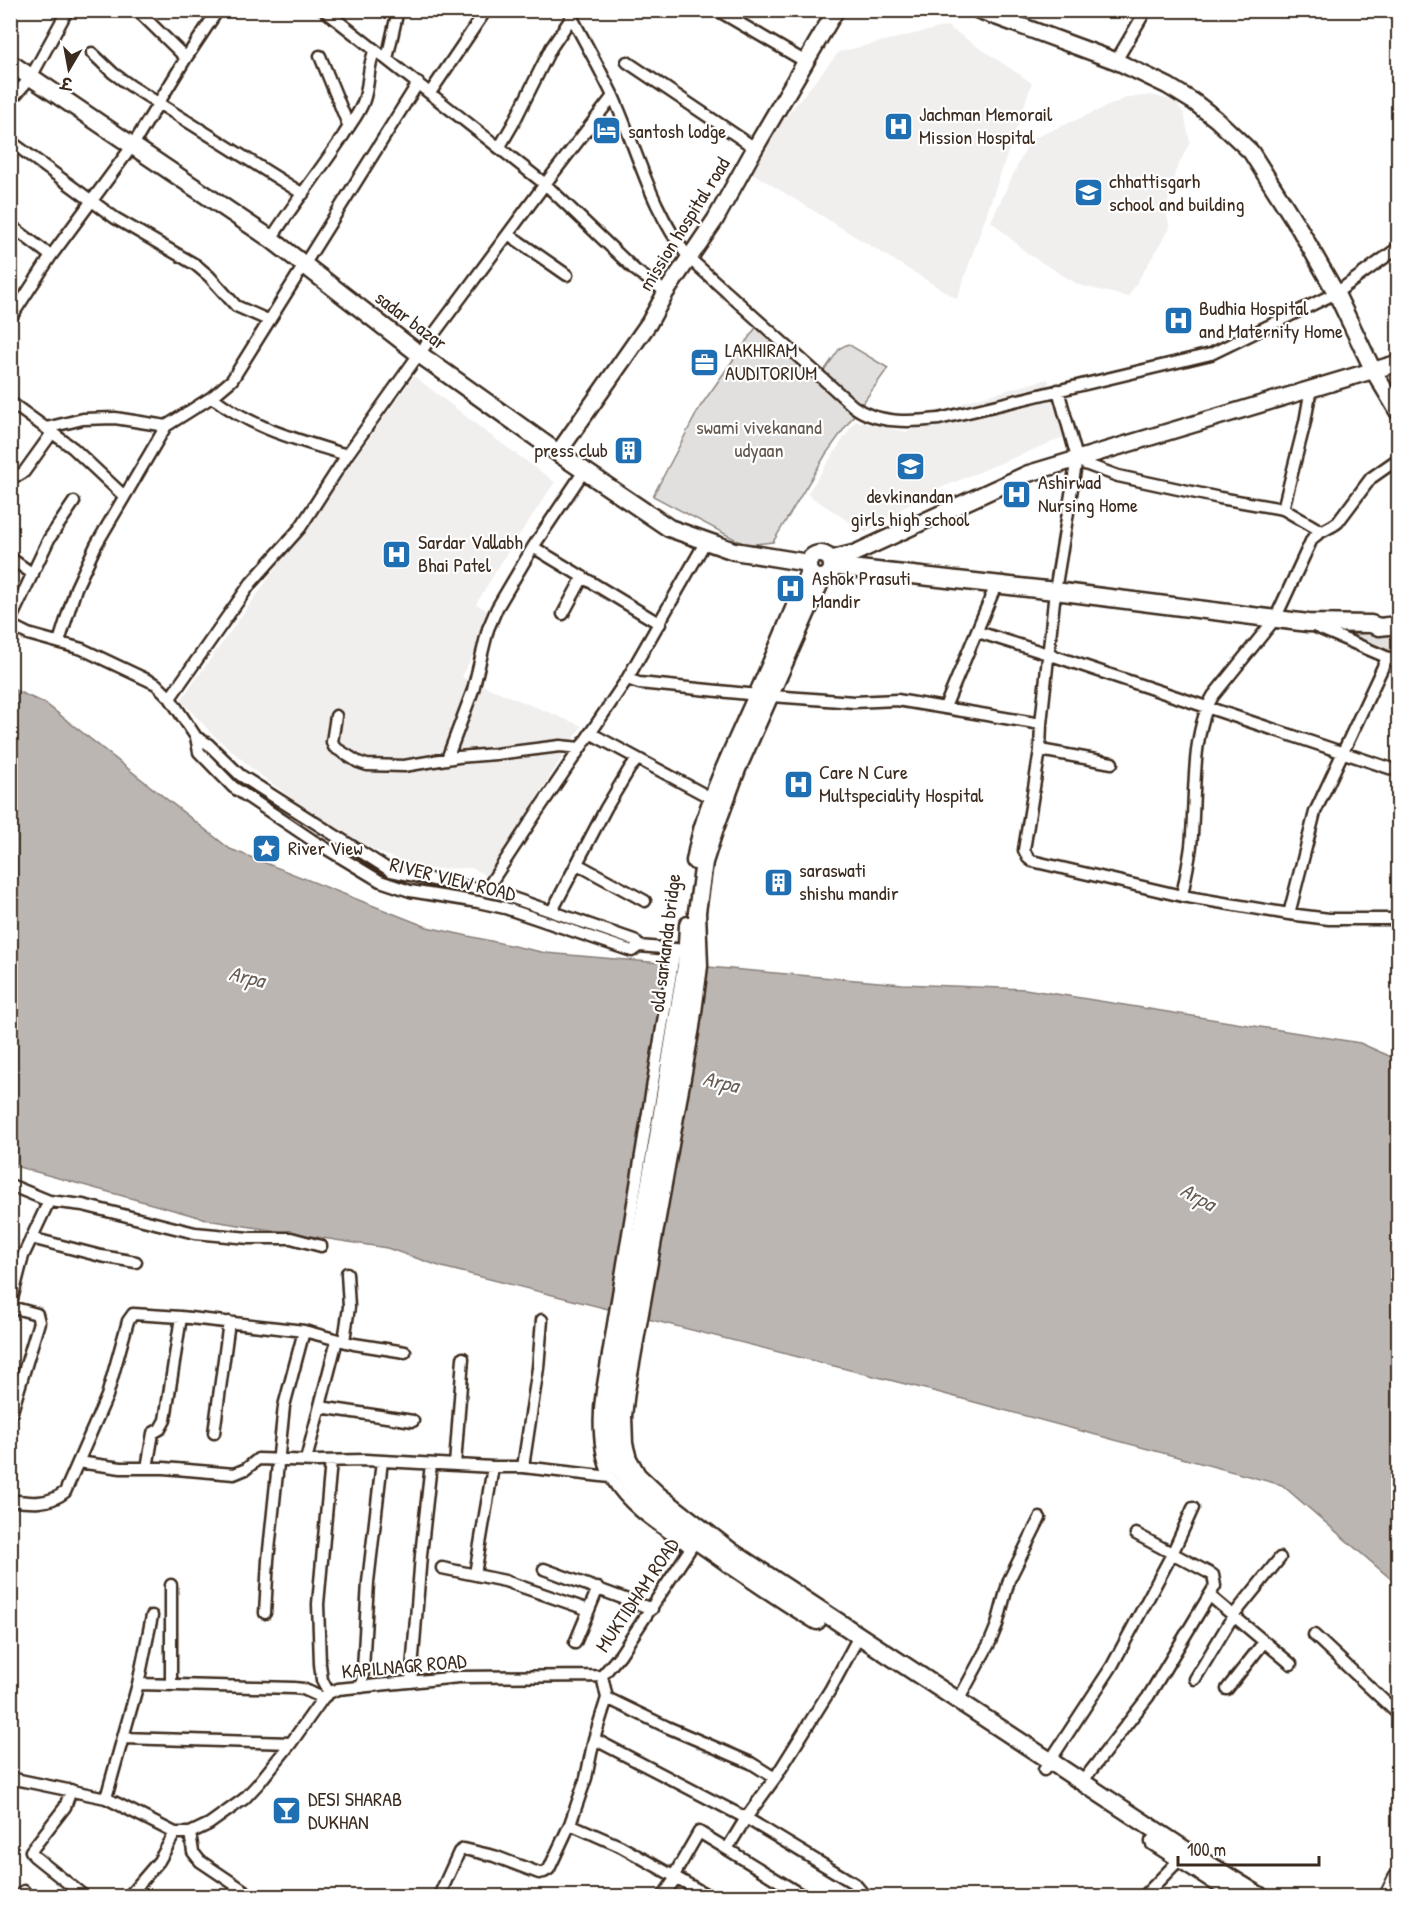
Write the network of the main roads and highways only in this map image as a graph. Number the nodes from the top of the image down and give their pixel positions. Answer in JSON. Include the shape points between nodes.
{"nodes":[{"id":1,"x":10,"y":63,"type":"edge"},
{"id":2,"x":820,"y":568,"type":"junction"},
{"id":3,"x":1398,"y":619,"type":"edge"},
{"id":4,"x":1371,"y":624,"type":"junction"},
{"id":5,"x":1398,"y":625,"type":"edge"},
{"id":6,"x":764,"y":695,"type":"junction"},
{"id":7,"x":687,"y":957,"type":"junction"},
{"id":8,"x":857,"y":1640,"type":"junction"},
{"id":9,"x":1046,"y":1765,"type":"junction"},
{"id":10,"x":1184,"y":1855,"type":"junction"},
{"id":11,"x":1398,"y":1880,"type":"edge"},
{"id":12,"x":1238,"y":1896,"type":"edge"},
{"id":13,"x":1260,"y":1896,"type":"edge"},
{"id":14,"x":1390,"y":1896,"type":"edge"}],
"edges":[{"from":1,"to":2,"type":"main road","name":"sadar bazar","via":[[271,239],[419,354],[669,528],[734,551]]},
{"from":2,"to":4,"type":"main road","name":"sadar bazar","via":[[1055,591],[1308,623]]},
{"from":2,"to":6,"type":"main road","name":"old sarkanda bridge"},
{"from":3,"to":4,"type":"main road"},
{"from":4,"to":5,"type":"main road"},
{"from":6,"to":7,"type":"main road","via":[[704,862]]},
{"from":6,"to":7,"type":"main road","name":"old sarkanda bridge","via":[[711,798],[690,895]]},
{"from":7,"to":8,"type":"main road","name":"old sarkanda bridge","via":[[628,1339],[611,1398],[611,1440],[619,1466],[632,1487],[654,1508],[777,1597]]},
{"from":8,"to":9,"type":"main road"},
{"from":8,"to":9,"type":"main road","via":[[958,1701]]},
{"from":9,"to":10,"type":"main road","via":[[1093,1801]]},
{"from":9,"to":10,"type":"main road","via":[[1082,1782]]},
{"from":10,"to":12,"type":"main road"},
{"from":10,"to":13,"type":"main road"},
{"from":11,"to":14,"type":"highway"}]}
